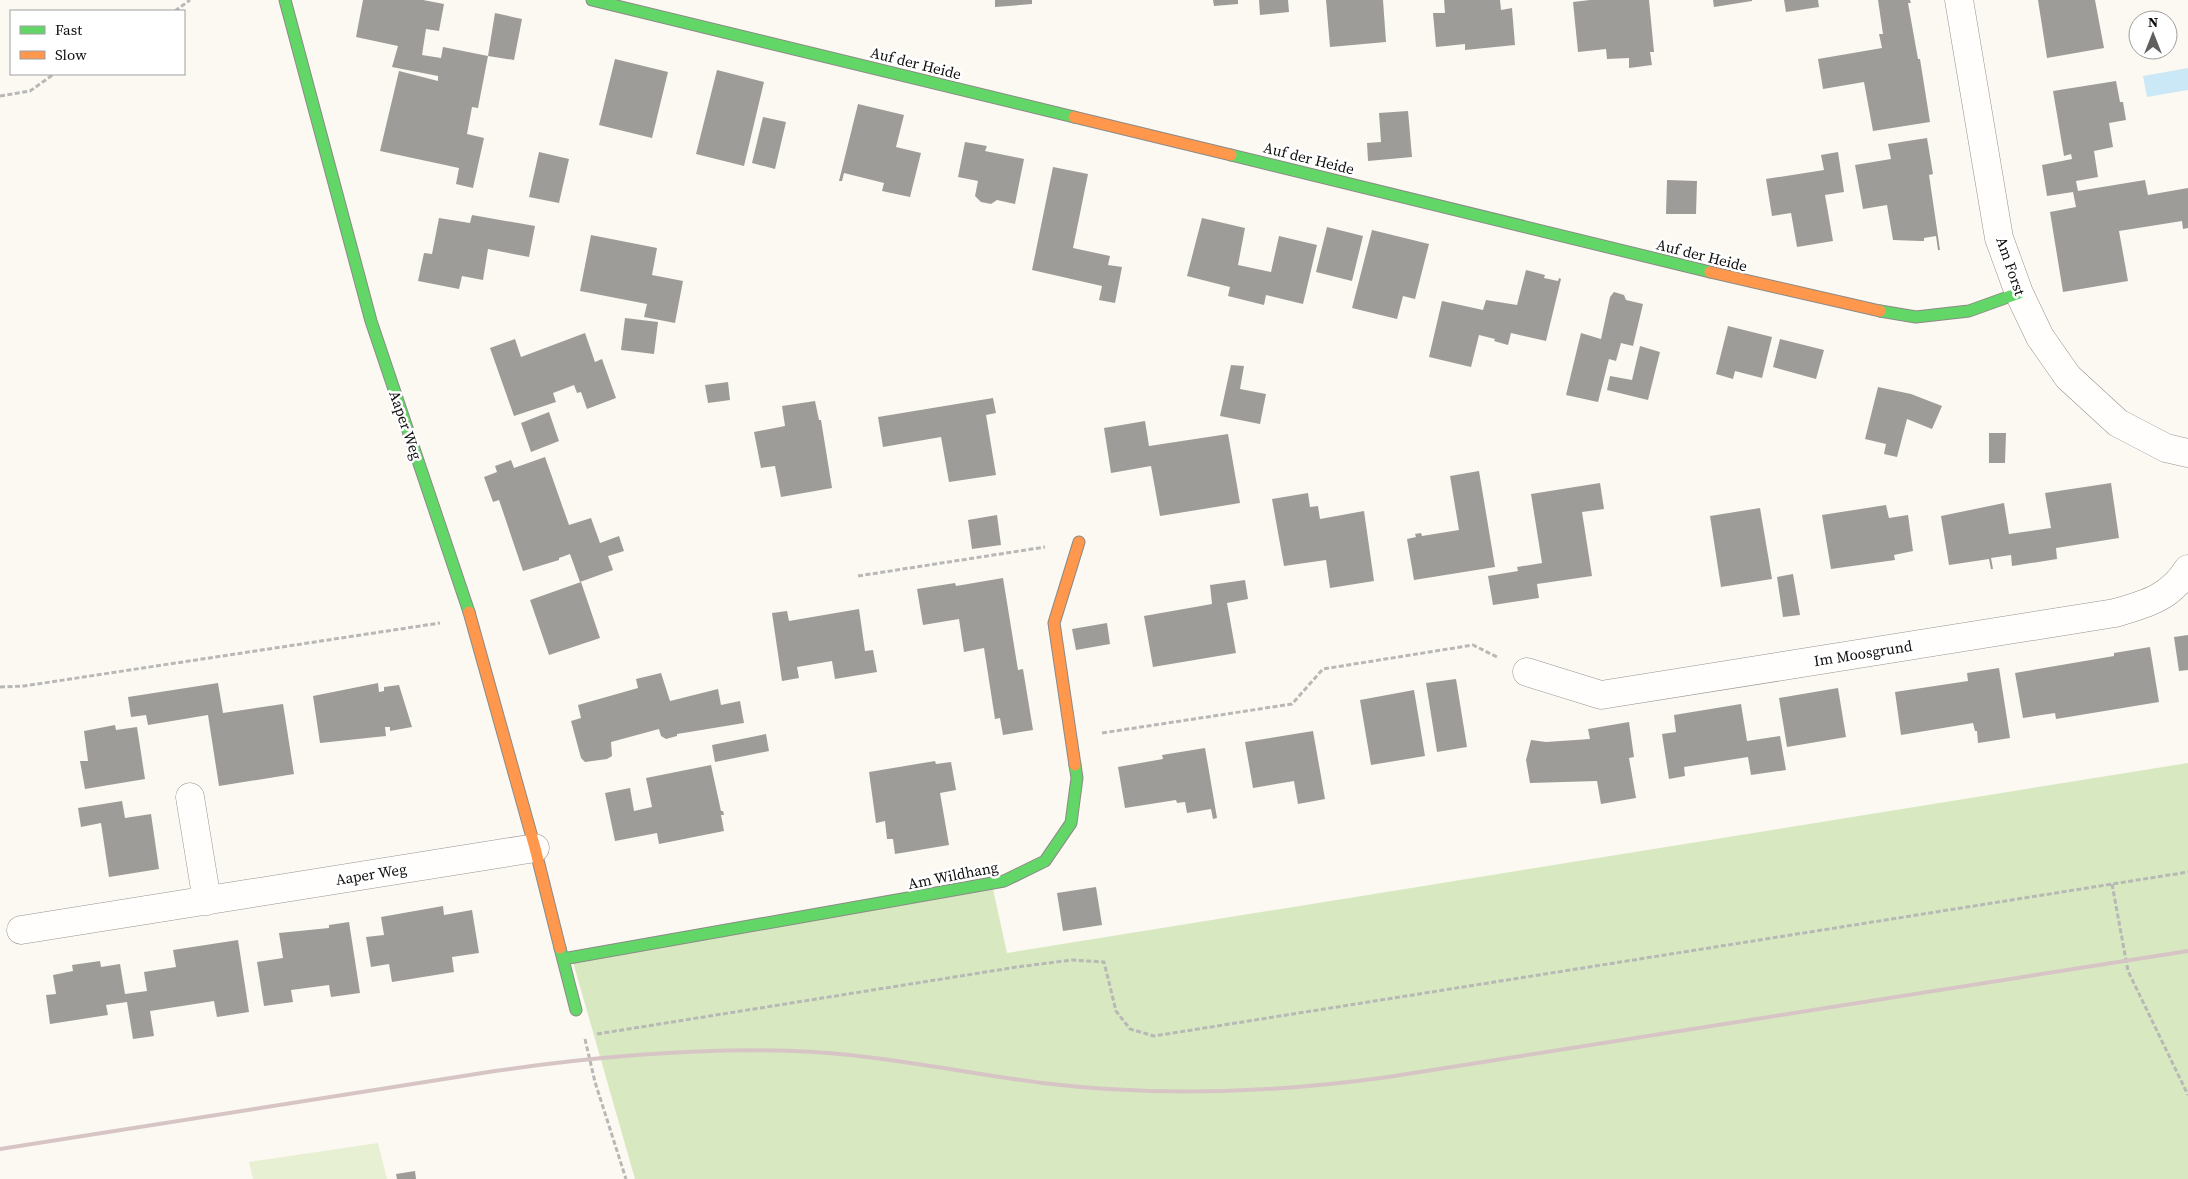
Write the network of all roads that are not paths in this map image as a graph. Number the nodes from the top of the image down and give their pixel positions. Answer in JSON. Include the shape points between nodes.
{"nodes":[{"id":1,"x":285,"y":0,"type":"edge"},
{"id":2,"x":592,"y":0,"type":"edge"},
{"id":3,"x":1959,"y":0,"type":"edge"},
{"id":4,"x":2019,"y":293,"type":"junction"},
{"id":5,"x":2188,"y":454,"type":"edge"},
{"id":6,"x":1079,"y":542,"type":"road end"},
{"id":7,"x":2188,"y":569,"type":"edge"},
{"id":8,"x":1527,"y":672,"type":"road end"},
{"id":9,"x":190,"y":797,"type":"dead end"},
{"id":10,"x":535,"y":848,"type":"junction"},
{"id":11,"x":207,"y":901,"type":"junction"},
{"id":12,"x":21,"y":930,"type":"dead end"},
{"id":13,"x":563,"y":959,"type":"junction"},
{"id":14,"x":576,"y":1010,"type":"dead end"}],
"edges":[{"from":1,"to":10,"type":"street","name":"Aaper Weg","via":[[371,321],[471,618]]},
{"from":2,"to":4,"type":"street","name":"Auf der Heide","via":[[1859,308],[1916,317],[1969,311]]},
{"from":3,"to":4,"type":"street","name":"Am Forst","via":[[1999,238]]},
{"from":4,"to":5,"type":"street","name":"Am Forst","via":[[2040,337],[2068,378],[2118,423],[2166,448]]},
{"from":6,"to":13,"type":"street","name":"Am Wildhang","via":[[1054,623],[1077,778],[1071,823],[1045,861],[1004,882]]},
{"from":7,"to":8,"type":"street","name":"Im Moosgrund","via":[[2167,594],[2115,613],[1601,695]]},
{"from":9,"to":11,"type":"street"},
{"from":10,"to":11,"type":"street","name":"Aaper Weg"},
{"from":10,"to":13,"type":"street","name":"Aaper Weg"},
{"from":11,"to":12,"type":"street","name":"Aaper Weg"},
{"from":13,"to":14,"type":"street","name":"Aaper Weg"}]}
